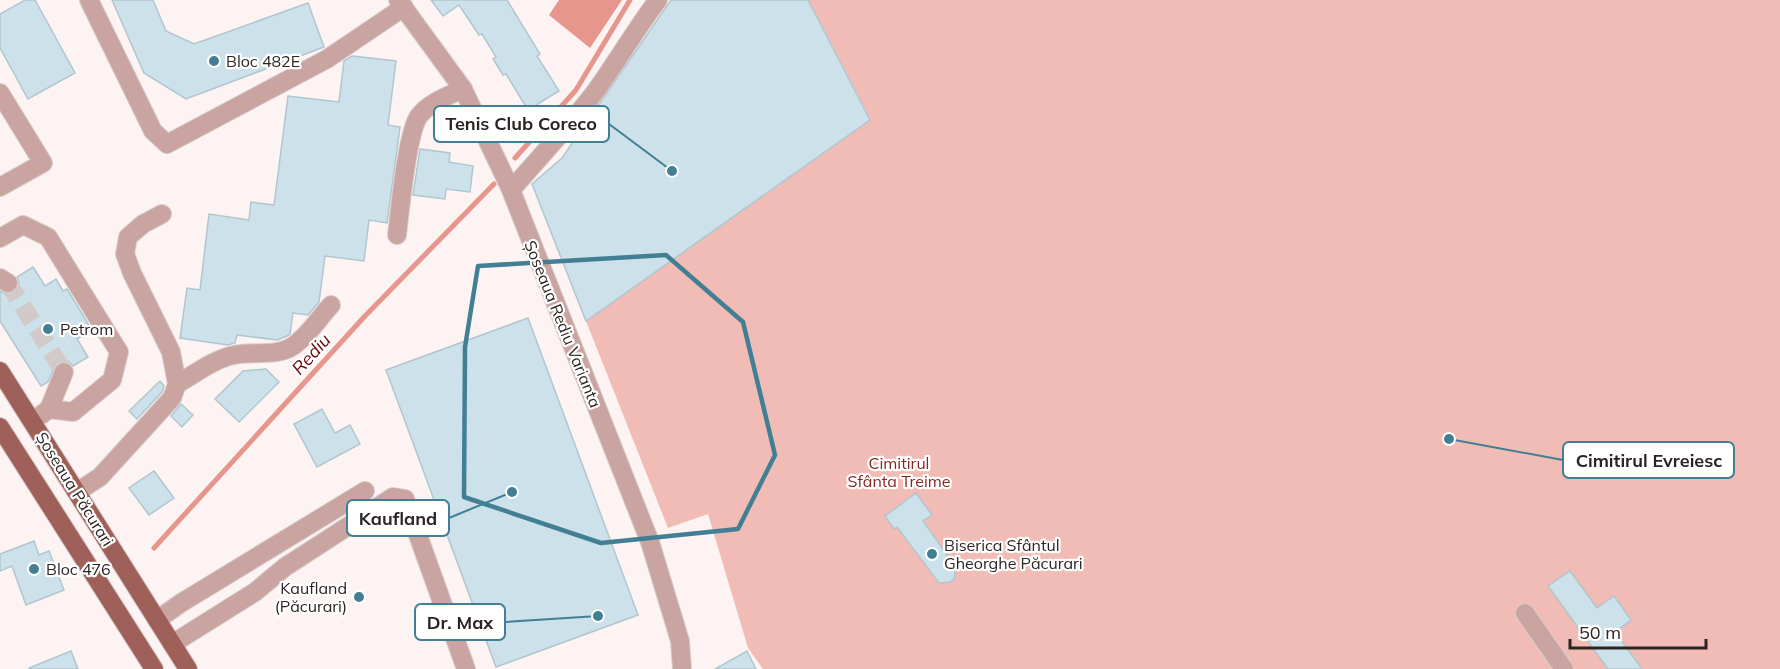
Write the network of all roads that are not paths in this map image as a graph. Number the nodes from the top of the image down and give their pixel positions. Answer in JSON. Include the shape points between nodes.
{"nodes":[{"id":1,"x":89,"y":0,"type":"edge"},
{"id":2,"x":658,"y":0,"type":"edge"},
{"id":3,"x":401,"y":3,"type":"edge"},
{"id":4,"x":463,"y":89,"type":"junction"},
{"id":5,"x":0,"y":93,"type":"edge"},
{"id":6,"x":0,"y":186,"type":"edge"},
{"id":7,"x":510,"y":190,"type":"junction"},
{"id":8,"x":162,"y":214,"type":"dead end"},
{"id":9,"x":397,"y":235,"type":"dead end"},
{"id":10,"x":0,"y":238,"type":"edge"},
{"id":11,"x":331,"y":305,"type":"dead end"},
{"id":12,"x":0,"y":371,"type":"edge"},
{"id":13,"x":64,"y":372,"type":"dead end"},
{"id":14,"x":177,"y":384,"type":"junction"},
{"id":15,"x":49,"y":409,"type":"junction"},
{"id":16,"x":32,"y":422,"type":"junction"},
{"id":17,"x":0,"y":427,"type":"edge"},
{"id":18,"x":365,"y":491,"type":"dead end"},
{"id":19,"x":77,"y":492,"type":"junction"},
{"id":20,"x":1525,"y":613,"type":"dead end"},
{"id":21,"x":157,"y":620,"type":"junction"},
{"id":22,"x":172,"y":644,"type":"junction"},
{"id":23,"x":154,"y":669,"type":"edge"},
{"id":24,"x":188,"y":669,"type":"edge"},
{"id":25,"x":466,"y":669,"type":"edge"},
{"id":26,"x":682,"y":669,"type":"edge"},
{"id":27,"x":1564,"y":669,"type":"edge"}],
"edges":[{"from":1,"to":3,"type":"street","via":[[153,131],[167,144],[327,59]]},
{"from":2,"to":7,"type":"street","via":[[595,92]]},
{"from":3,"to":4,"type":"street","name":"Șoseaua Rediu Varianta"},
{"from":4,"to":7,"type":"street","name":"Șoseaua Rediu Varianta"},
{"from":4,"to":9,"type":"street","via":[[431,104],[418,117],[411,136]]},
{"from":5,"to":6,"type":"street","via":[[43,163]]},
{"from":7,"to":26,"type":"street","name":"Șoseaua Rediu Varianta","via":[[650,542],[680,640]]},
{"from":8,"to":14,"type":"street","via":[[129,237],[125,255],[171,352]]},
{"from":10,"to":15,"type":"street","via":[[23,225],[48,237],[118,352],[112,380],[73,412]]},
{"from":11,"to":14,"type":"street","via":[[292,347],[234,355]]},
{"from":12,"to":16,"type":"main road","name":"Șoseaua Păcurari"},
{"from":13,"to":15,"type":"street"},
{"from":14,"to":19,"type":"street","via":[[172,399],[100,477]]},
{"from":15,"to":16,"type":"street"},
{"from":16,"to":19,"type":"main road","name":"Șoseaua Păcurari"},
{"from":17,"to":23,"type":"main road","name":"Șoseaua Păcurari"},
{"from":18,"to":21,"type":"street"},
{"from":19,"to":21,"type":"main road","name":"Șoseaua Păcurari"},
{"from":20,"to":27,"type":"street"},
{"from":21,"to":22,"type":"main road","name":"Șoseaua Păcurari"},
{"from":22,"to":24,"type":"main road","name":"Șoseaua Păcurari"},
{"from":22,"to":25,"type":"street","via":[[393,497],[405,499]]}]}
